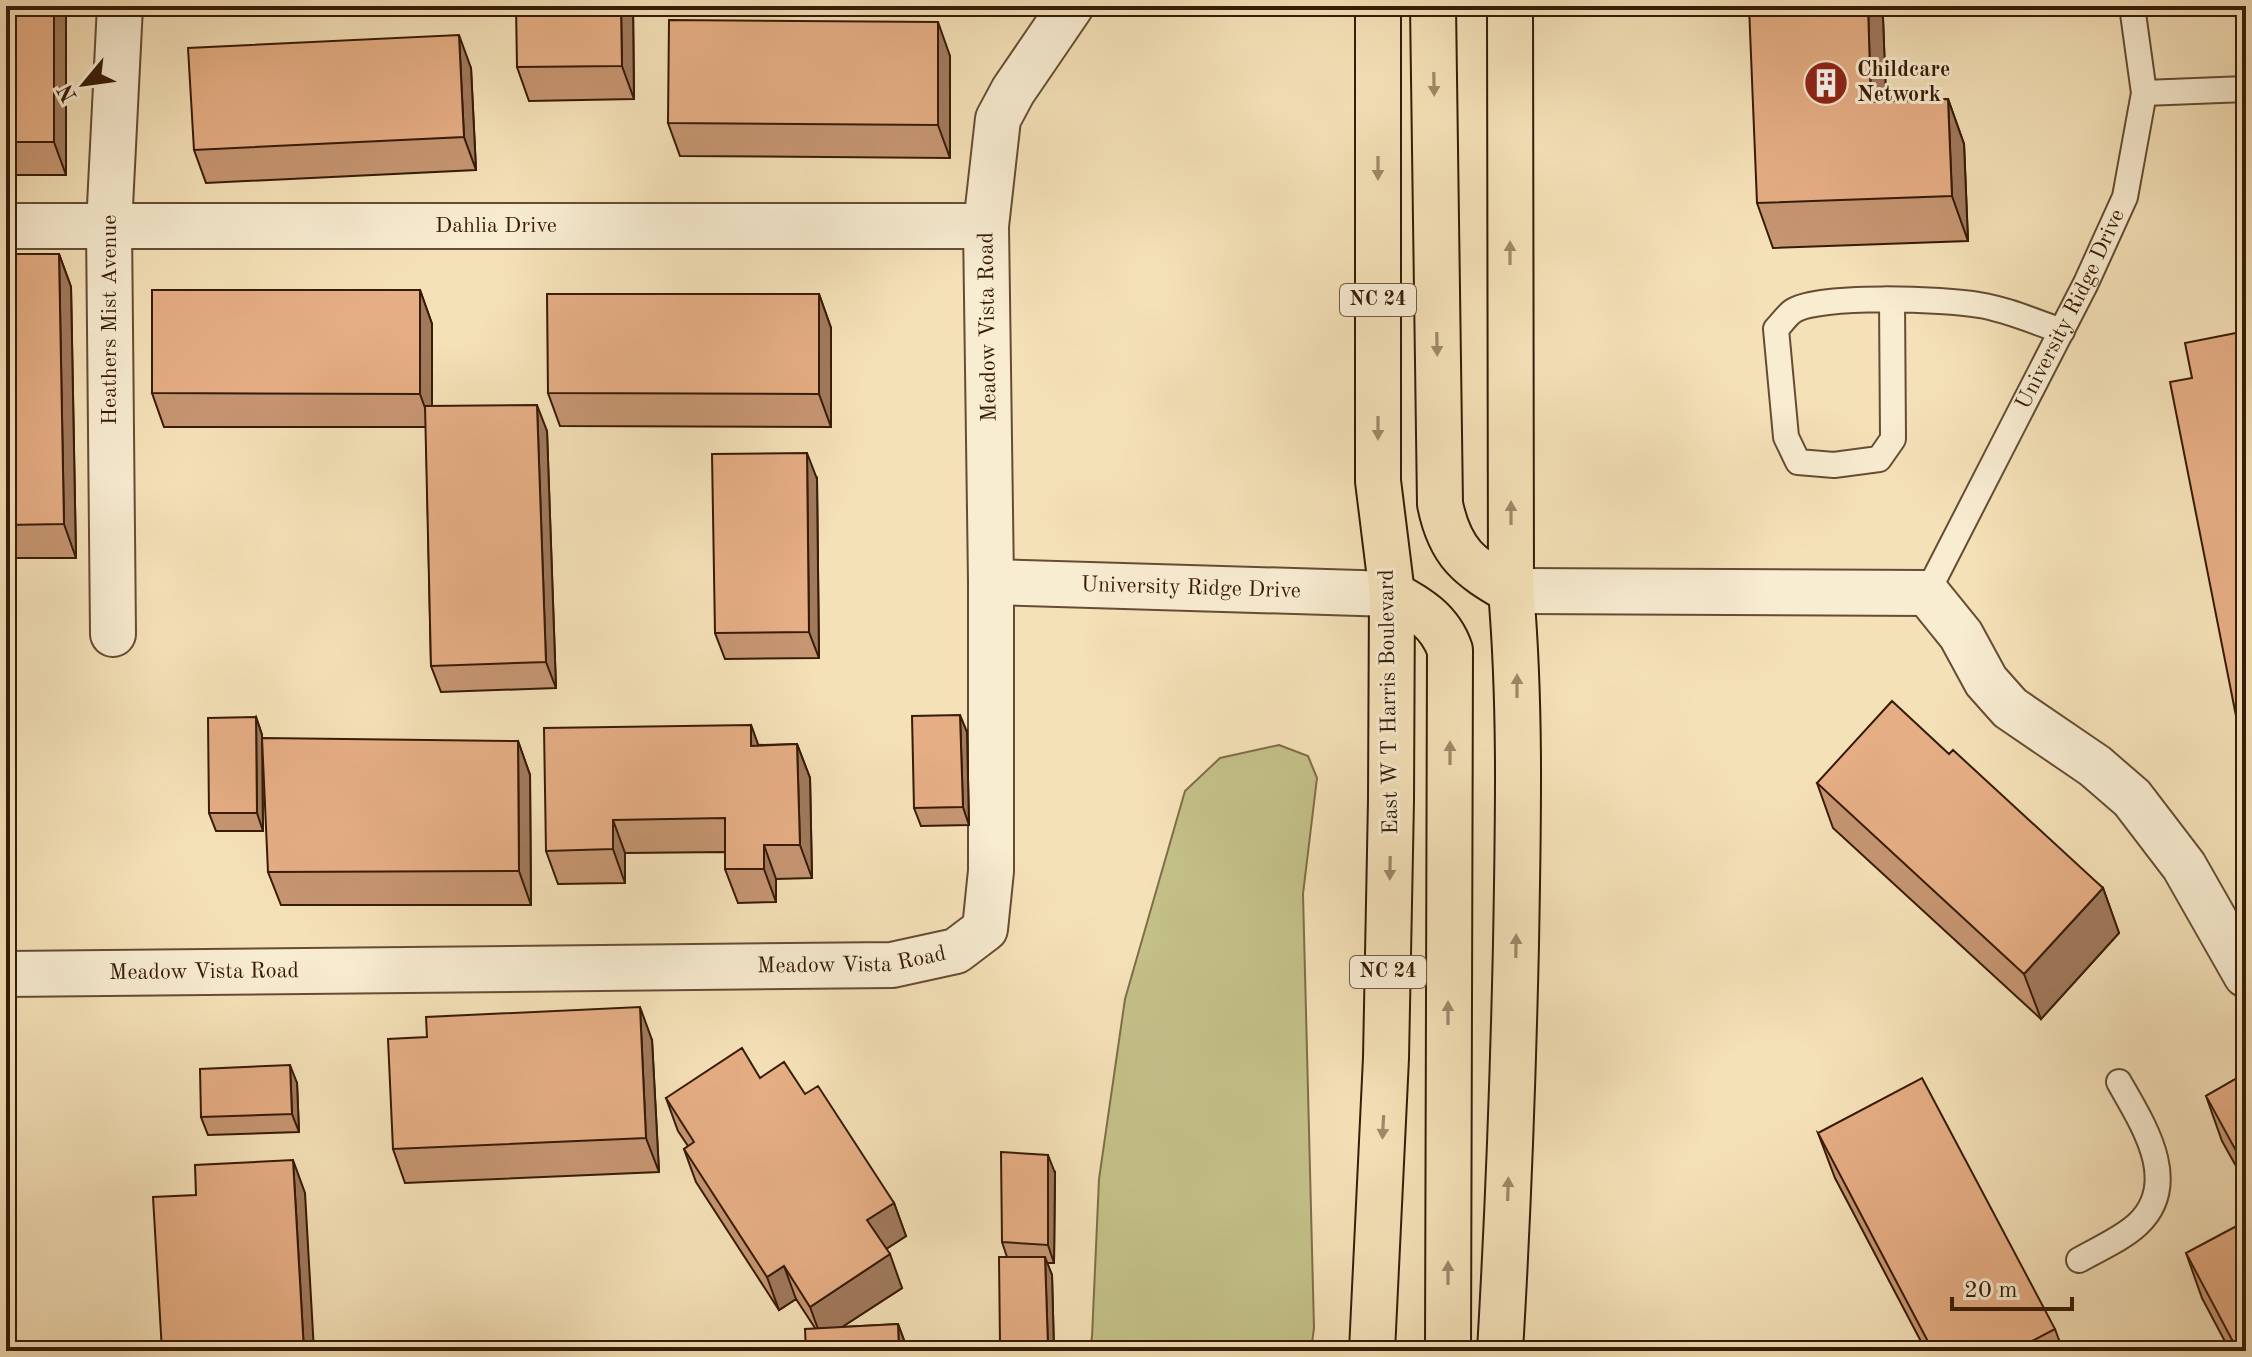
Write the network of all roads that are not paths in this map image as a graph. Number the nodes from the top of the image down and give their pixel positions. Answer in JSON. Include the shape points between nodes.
{"nodes":[{"id":1,"x":120,"y":6,"type":"edge"},
{"id":2,"x":1071,"y":6,"type":"edge"},
{"id":3,"x":1378,"y":6,"type":"edge"},
{"id":4,"x":1433,"y":6,"type":"edge"},
{"id":5,"x":1510,"y":6,"type":"edge"},
{"id":6,"x":2132,"y":6,"type":"edge"},
{"id":7,"x":2246,"y":89,"type":"edge"},
{"id":8,"x":2144,"y":93,"type":"junction"},
{"id":9,"x":6,"y":226,"type":"edge"},
{"id":10,"x":109,"y":226,"type":"junction"},
{"id":11,"x":986,"y":226,"type":"junction"},
{"id":12,"x":1892,"y":300,"type":"junction"},
{"id":13,"x":2062,"y":331,"type":"junction"},
{"id":14,"x":991,"y":582,"type":"junction"},
{"id":15,"x":1511,"y":591,"type":"junction"},
{"id":16,"x":1927,"y":593,"type":"junction"},
{"id":17,"x":1392,"y":594,"type":"junction"},
{"id":18,"x":113,"y":634,"type":"dead end"},
{"id":19,"x":6,"y":974,"type":"edge"},
{"id":20,"x":2246,"y":975,"type":"edge"},
{"id":21,"x":2119,"y":1082,"type":"dead end"},
{"id":22,"x":2079,"y":1260,"type":"dead end"},
{"id":23,"x":1372,"y":1351,"type":"edge"},
{"id":24,"x":1448,"y":1351,"type":"edge"},
{"id":25,"x":1500,"y":1351,"type":"edge"}],
"edges":[{"from":1,"to":10,"type":"street","name":"Heathers Mist Avenue"},
{"from":2,"to":11,"type":"street","name":"Meadow Vista Road","via":[[998,119]]},
{"from":3,"to":17,"type":"main road","name":"East W T Harris Boulevard","number":"NC 24","one_way":true,"via":[[1378,481]]},
{"from":4,"to":15,"type":"main road","one_way":true,"via":[[1440,504],[1451,540],[1463,557],[1477,572]]},
{"from":15,"to":5,"type":"main road","one_way":true},
{"from":6,"to":8,"type":"lane","name":"University Ridge Drive"},
{"from":7,"to":8,"type":"lane"},
{"from":8,"to":13,"type":"lane","name":"University Ridge Drive","via":[[2125,197]]},
{"from":9,"to":10,"type":"street","name":"Dahlia Drive"},
{"from":10,"to":11,"type":"street","name":"Dahlia Drive"},
{"from":10,"to":18,"type":"street","name":"Heathers Mist Avenue"},
{"from":11,"to":14,"type":"street","name":"Meadow Vista Road"},
{"from":12,"to":12,"type":"lane","via":[[1814,303],[1793,311],[1776,329],[1786,437],[1798,462],[1834,465],[1879,459],[1893,439]]},
{"from":12,"to":13,"type":"lane","via":[[1980,305]]},
{"from":13,"to":16,"type":"lane","name":"University Ridge Drive"},
{"from":14,"to":17,"type":"street","name":"University Ridge Drive"},
{"from":14,"to":19,"type":"street","name":"Meadow Vista Road","via":[[991,871],[985,929],[956,951],[892,965]]},
{"from":15,"to":16,"type":"street"},
{"from":25,"to":15,"type":"main road","one_way":true,"via":[[1518,837]]},
{"from":16,"to":20,"type":"street","via":[[2010,708],[2132,798],[2184,866]]},
{"from":17,"to":23,"type":"main road","name":"East W T Harris Boulevard","number":"NC 24","one_way":true,"via":[[1386,1058]]},
{"from":24,"to":17,"type":"main road","one_way":true,"via":[[1450,650],[1431,619]]},
{"from":21,"to":22,"type":"lane","via":[[2159,1164],[2155,1203],[2138,1224]]}]}
